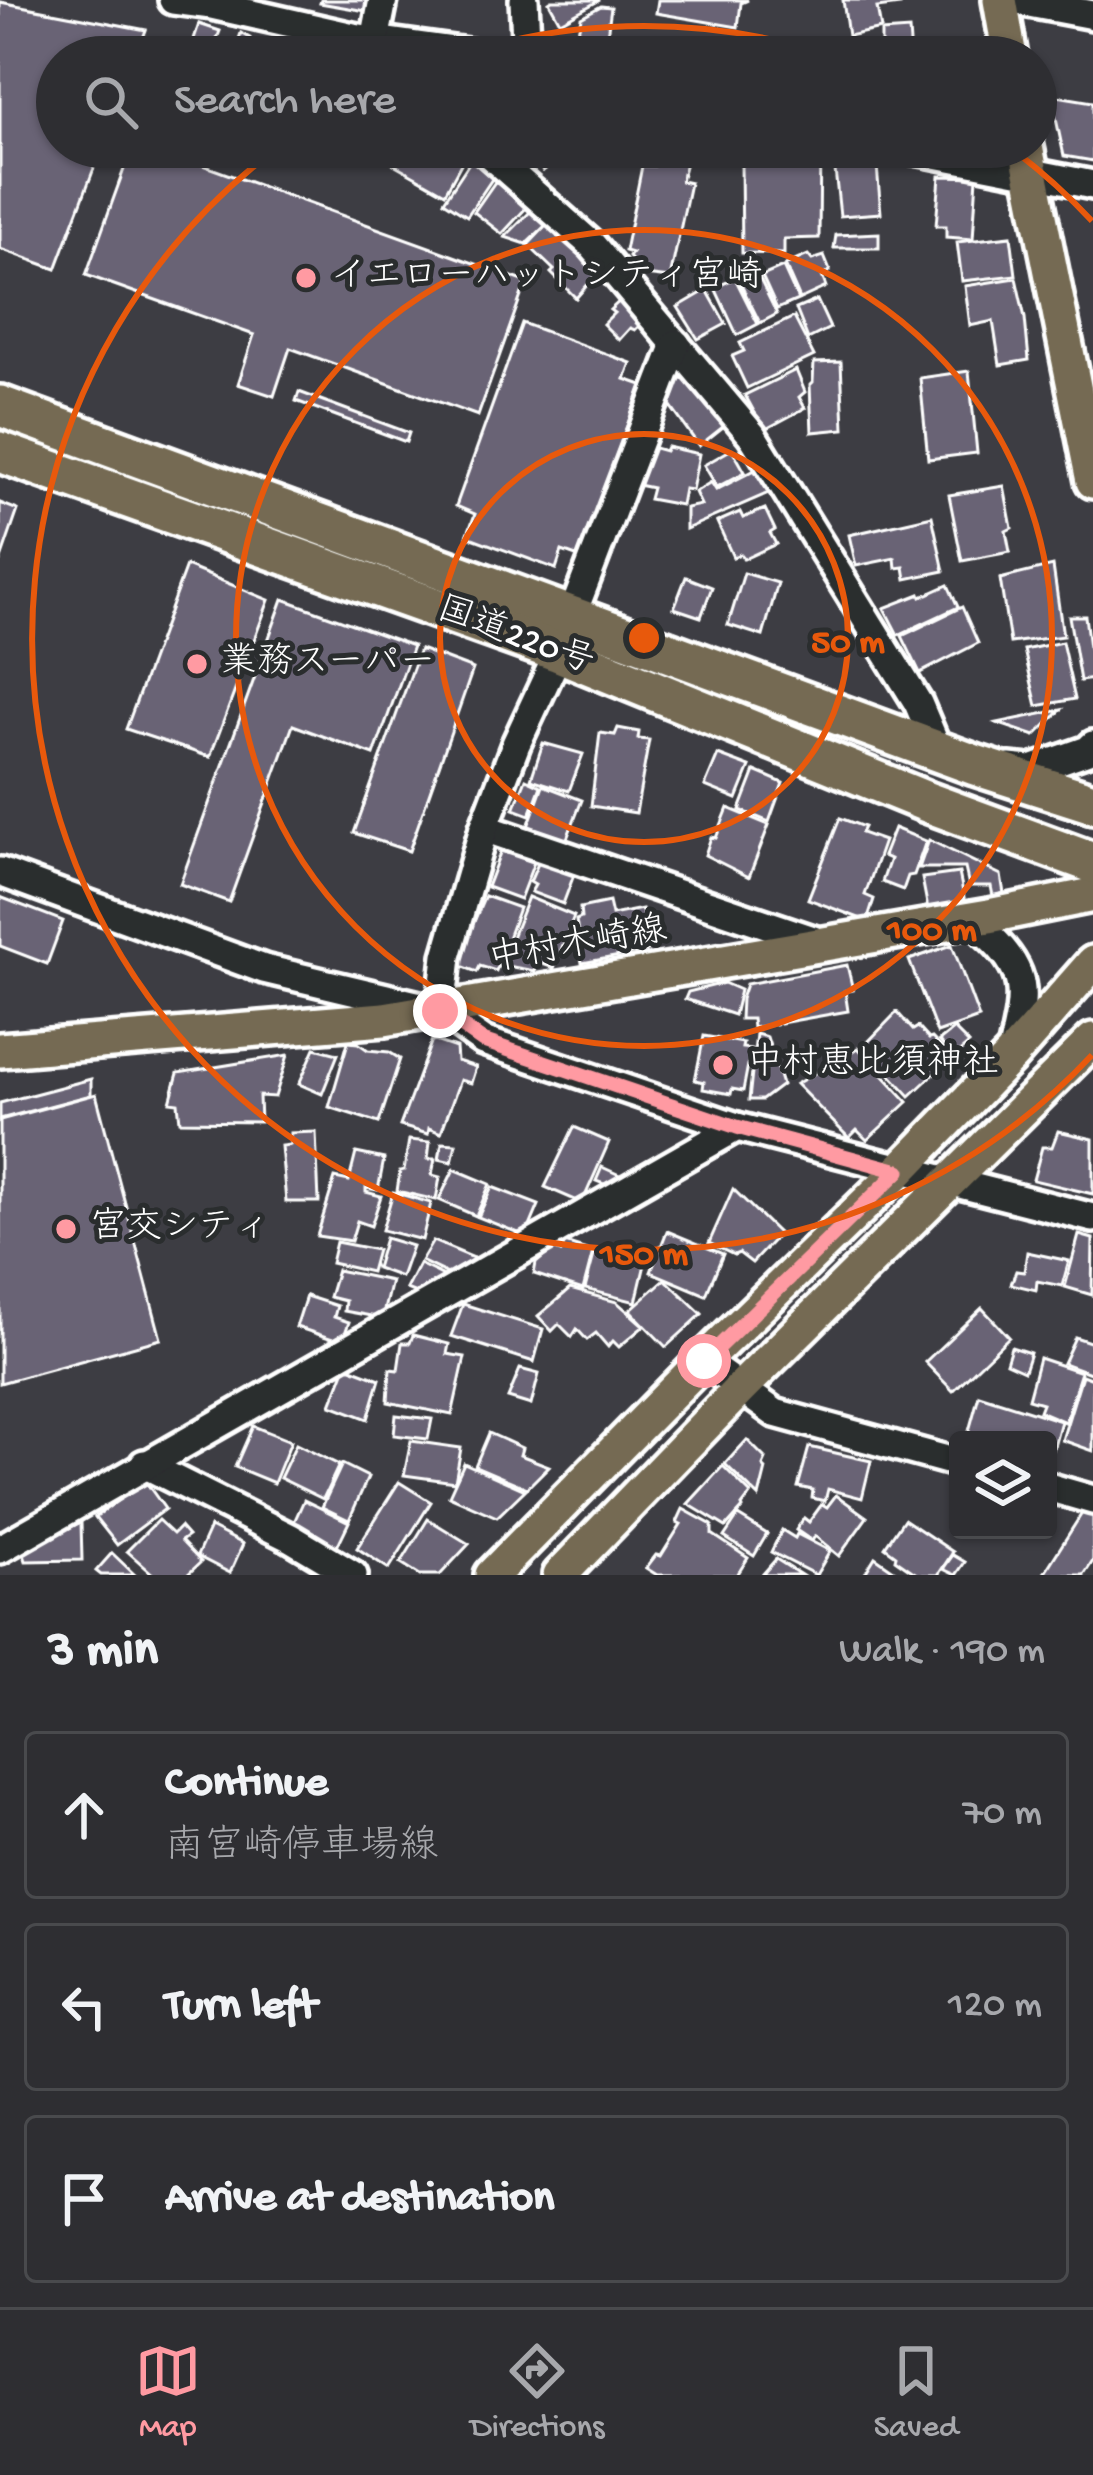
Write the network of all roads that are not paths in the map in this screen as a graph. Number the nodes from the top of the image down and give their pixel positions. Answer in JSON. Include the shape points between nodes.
{"nodes":[{"id":1,"x":173,"y":0,"type":"edge"},
{"id":2,"x":383,"y":0,"type":"edge"},
{"id":3,"x":524,"y":0,"type":"edge"},
{"id":4,"x":1000,"y":0,"type":"edge"},
{"id":5,"x":1013,"y":0,"type":"edge"},
{"id":6,"x":290,"y":12,"type":"edge"},
{"id":7,"x":1093,"y":15,"type":"edge"},
{"id":8,"x":347,"y":36,"type":"edge"},
{"id":9,"x":371,"y":36,"type":"edge"},
{"id":10,"x":526,"y":36,"type":"edge"},
{"id":11,"x":1006,"y":36,"type":"edge"},
{"id":12,"x":505,"y":168,"type":"edge"},
{"id":13,"x":1031,"y":168,"type":"edge"},
{"id":14,"x":1051,"y":168,"type":"edge"},
{"id":15,"x":1093,"y":185,"type":"edge"},
{"id":16,"x":676,"y":344,"type":"junction"},
{"id":17,"x":0,"y":406,"type":"edge"},
{"id":18,"x":0,"y":452,"type":"edge"},
{"id":19,"x":1093,"y":482,"type":"edge"},
{"id":20,"x":565,"y":635,"type":"junction"},
{"id":21,"x":1093,"y":745,"type":"edge"},
{"id":22,"x":938,"y":750,"type":"junction"},
{"id":23,"x":975,"y":765,"type":"junction"},
{"id":24,"x":1093,"y":803,"type":"edge"},
{"id":25,"x":484,"y":828,"type":"junction"},
{"id":26,"x":1093,"y":863,"type":"edge"},
{"id":27,"x":0,"y":872,"type":"edge"},
{"id":28,"x":1093,"y":895,"type":"edge"},
{"id":29,"x":989,"y":916,"type":"junction"},
{"id":30,"x":825,"y":944,"type":"junction"},
{"id":31,"x":1093,"y":963,"type":"edge"},
{"id":32,"x":440,"y":1011,"type":"junction"},
{"id":33,"x":1093,"y":1040,"type":"edge"},
{"id":34,"x":0,"y":1050,"type":"edge"},
{"id":35,"x":1011,"y":1056,"type":"junction"},
{"id":36,"x":737,"y":1127,"type":"junction"},
{"id":37,"x":899,"y":1171,"type":"junction"},
{"id":38,"x":950,"y":1183,"type":"junction"},
{"id":39,"x":1093,"y":1219,"type":"edge"},
{"id":40,"x":704,"y":1361,"type":"junction"},
{"id":41,"x":741,"y":1388,"type":"junction"},
{"id":42,"x":949,"y":1460,"type":"edge"},
{"id":43,"x":144,"y":1465,"type":"junction"},
{"id":44,"x":1057,"y":1489,"type":"edge"},
{"id":45,"x":1093,"y":1499,"type":"edge"},
{"id":46,"x":0,"y":1549,"type":"edge"},
{"id":47,"x":353,"y":1575,"type":"edge"},
{"id":48,"x":492,"y":1575,"type":"edge"},
{"id":49,"x":560,"y":1575,"type":"edge"}],
"edges":[{"from":1,"to":6,"type":"street"},
{"from":2,"to":9,"type":"street"},
{"from":3,"to":10,"type":"street"},
{"from":4,"to":11,"type":"main road"},
{"from":5,"to":7,"type":"street"},
{"from":6,"to":8,"type":"street"},
{"from":12,"to":16,"type":"street","via":[[592,245]]},
{"from":13,"to":19,"type":"main road"},
{"from":14,"to":15,"type":"street"},
{"from":16,"to":20,"type":"street"},
{"from":16,"to":22,"type":"street","via":[[752,435],[918,703]]},
{"from":17,"to":20,"type":"highway","name":"国道220号","via":[[341,530]]},
{"from":18,"to":20,"type":"highway","name":"国道220号"},
{"from":20,"to":22,"type":"highway","name":"国道220号"},
{"from":20,"to":25,"type":"street"},
{"from":20,"to":26,"type":"highway","name":"国道220号","via":[[927,802]]},
{"from":21,"to":23,"type":"street","via":[[1030,770]]},
{"from":22,"to":23,"type":"highway","name":"国道220号"},
{"from":23,"to":24,"type":"highway","name":"国道220号"},
{"from":25,"to":30,"type":"street"},
{"from":25,"to":32,"type":"street","via":[[447,956]]},
{"from":27,"to":32,"type":"street","via":[[264,968]]},
{"from":28,"to":29,"type":"main road","name":"中村木崎線"},
{"from":29,"to":30,"type":"main road","name":"中村木崎線"},
{"from":29,"to":35,"type":"street","via":[[986,933],[1020,976]]},
{"from":30,"to":32,"type":"main road","name":"中村木崎線"},
{"from":31,"to":35,"type":"main road"},
{"from":32,"to":34,"type":"main road","name":"中村木崎線"},
{"from":32,"to":36,"type":"street","via":[[483,1041]]},
{"from":33,"to":38,"type":"main road"},
{"from":35,"to":37,"type":"main road"},
{"from":36,"to":37,"type":"street"},
{"from":36,"to":43,"type":"street"},
{"from":37,"to":38,"type":"street"},
{"from":37,"to":40,"type":"main road"},
{"from":38,"to":39,"type":"street"},
{"from":38,"to":41,"type":"main road"},
{"from":40,"to":41,"type":"street"},
{"from":40,"to":48,"type":"main road"},
{"from":41,"to":42,"type":"street","via":[[776,1413]]},
{"from":41,"to":49,"type":"main road"},
{"from":43,"to":46,"type":"street"},
{"from":43,"to":47,"type":"street"},
{"from":44,"to":45,"type":"street"}]}
